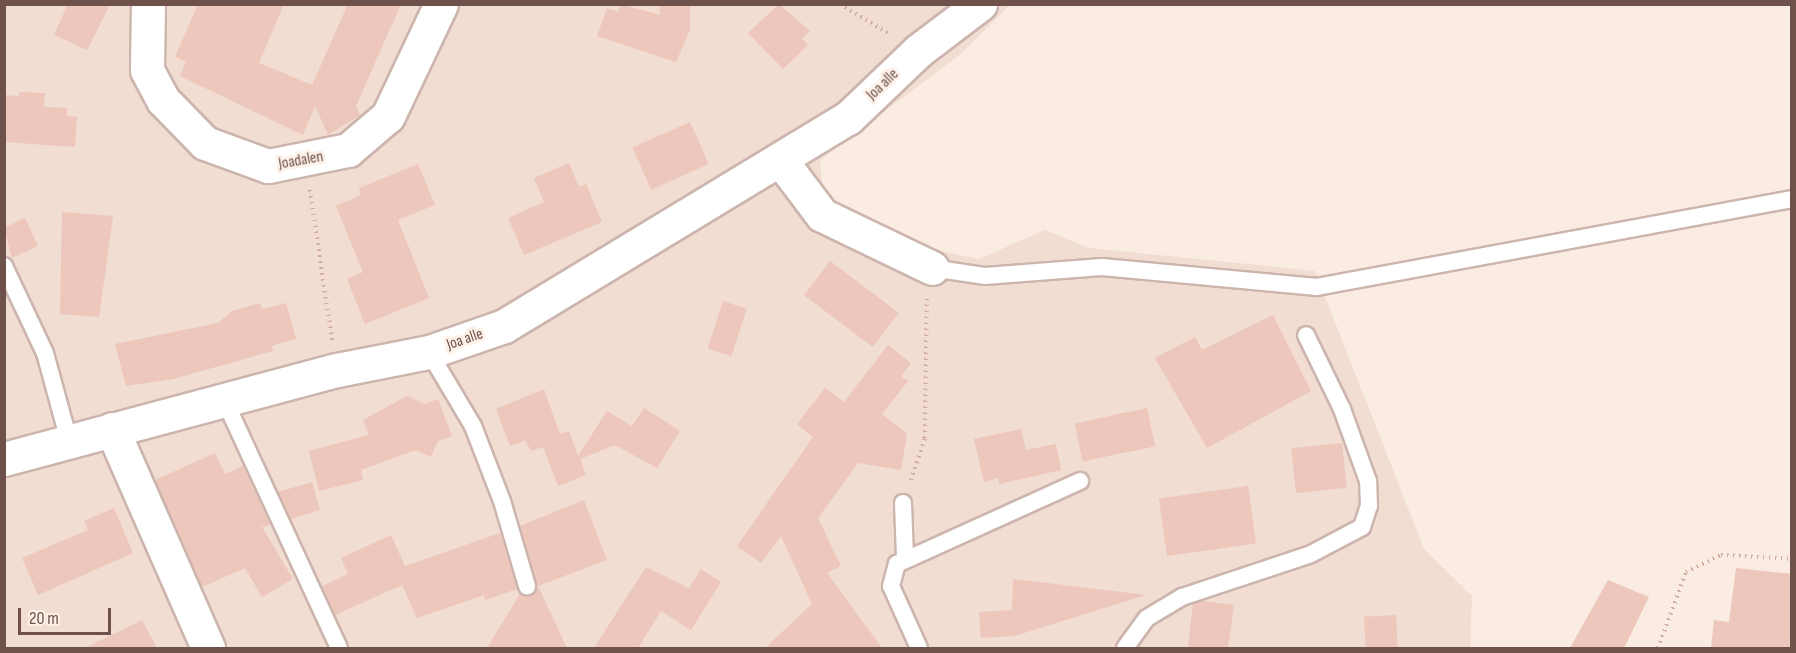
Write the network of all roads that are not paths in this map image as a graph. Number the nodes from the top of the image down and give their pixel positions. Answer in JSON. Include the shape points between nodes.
{"nodes":[{"id":1,"x":148,"y":4,"type":"edge"},
{"id":2,"x":441,"y":4,"type":"edge"},
{"id":3,"x":980,"y":4,"type":"edge"},
{"id":4,"x":950,"y":15,"type":"edge"},
{"id":5,"x":782,"y":162,"type":"junction"},
{"id":6,"x":1791,"y":199,"type":"edge"},
{"id":7,"x":4,"y":266,"type":"edge"},
{"id":8,"x":932,"y":268,"type":"joint"},
{"id":9,"x":1306,"y":335,"type":"dead end"},
{"id":10,"x":429,"y":352,"type":"junction"},
{"id":11,"x":224,"y":399,"type":"junction"},
{"id":12,"x":112,"y":429,"type":"junction"},
{"id":13,"x":69,"y":441,"type":"junction"},
{"id":14,"x":4,"y":459,"type":"edge"},
{"id":15,"x":1080,"y":482,"type":"dead end"},
{"id":16,"x":903,"y":503,"type":"road end"},
{"id":17,"x":905,"y":557,"type":"junction"},
{"id":18,"x":527,"y":586,"type":"dead end"},
{"id":19,"x":208,"y":648,"type":"edge"},
{"id":20,"x":339,"y":648,"type":"edge"},
{"id":21,"x":919,"y":648,"type":"edge"},
{"id":22,"x":1125,"y":648,"type":"edge"}],
"edges":[{"from":1,"to":2,"type":"street","name":"Joadalen","via":[[147,70],[181,122],[205,143],[243,162],[303,163],[348,150],[388,116]]},
{"from":3,"to":4,"type":"street","name":"Joa alle"},
{"from":4,"to":5,"type":"street","name":"Joa alle","via":[[848,118]]},
{"from":5,"to":8,"type":"street","via":[[822,214]]},
{"from":5,"to":10,"type":"street","name":"Joa alle","via":[[504,326]]},
{"from":6,"to":8,"type":"lane","via":[[1317,287],[1102,267],[985,276]]},
{"from":7,"to":13,"type":"lane","via":[[45,353]]},
{"from":9,"to":22,"type":"lane","via":[[1342,409],[1368,481],[1369,506],[1362,527],[1320,550],[1182,597],[1147,618]]},
{"from":10,"to":11,"type":"street","name":"Joa alle","via":[[337,370]]},
{"from":10,"to":18,"type":"lane","via":[[473,426]]},
{"from":11,"to":12,"type":"street","name":"Joa alle"},
{"from":11,"to":20,"type":"lane"},
{"from":12,"to":13,"type":"street","name":"Joa alle"},
{"from":12,"to":19,"type":"street"},
{"from":13,"to":14,"type":"street","name":"Joa alle"},
{"from":15,"to":17,"type":"lane"},
{"from":16,"to":17,"type":"lane"},
{"from":17,"to":21,"type":"lane","via":[[892,574],[891,586]]}]}
